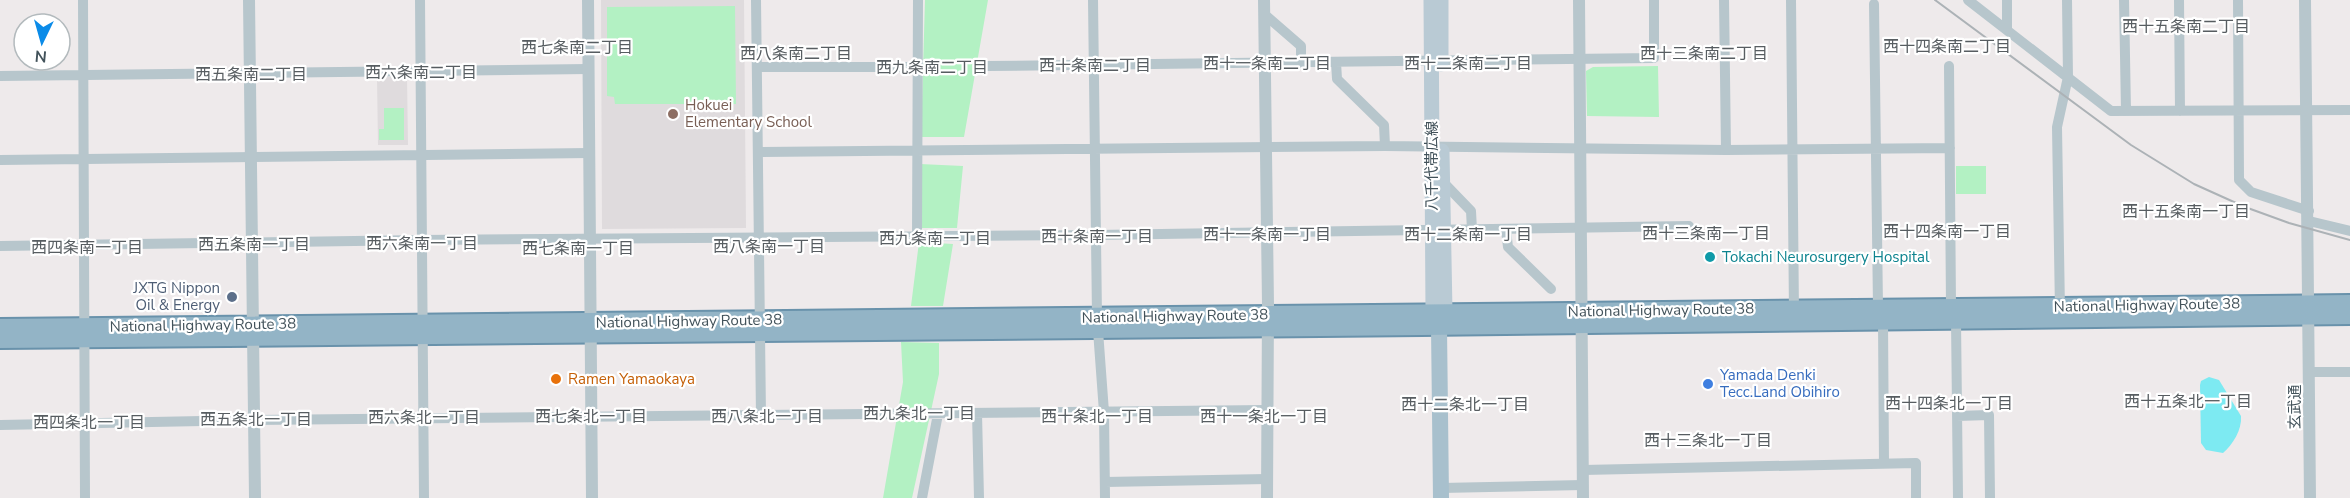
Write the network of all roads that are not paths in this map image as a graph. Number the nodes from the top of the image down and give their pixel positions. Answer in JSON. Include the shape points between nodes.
{"nodes":[{"id":1,"x":83,"y":0,"type":"edge"},
{"id":2,"x":249,"y":0,"type":"edge"},
{"id":3,"x":420,"y":0,"type":"edge"},
{"id":4,"x":588,"y":0,"type":"edge"},
{"id":5,"x":756,"y":0,"type":"edge"},
{"id":6,"x":918,"y":0,"type":"edge"},
{"id":7,"x":1093,"y":0,"type":"edge"},
{"id":8,"x":1264,"y":0,"type":"edge"},
{"id":9,"x":1431,"y":0,"type":"edge"},
{"id":10,"x":1441,"y":0,"type":"edge"},
{"id":11,"x":1578,"y":0,"type":"edge"},
{"id":12,"x":1654,"y":0,"type":"edge"},
{"id":13,"x":1724,"y":0,"type":"edge"},
{"id":14,"x":1791,"y":0,"type":"edge"},
{"id":15,"x":1968,"y":0,"type":"edge"},
{"id":16,"x":2007,"y":0,"type":"edge"},
{"id":17,"x":2067,"y":0,"type":"edge"},
{"id":18,"x":2124,"y":0,"type":"edge"},
{"id":19,"x":2179,"y":0,"type":"edge"},
{"id":20,"x":2238,"y":0,"type":"edge"},
{"id":21,"x":2305,"y":0,"type":"edge"},
{"id":22,"x":1874,"y":4,"type":"dead end"},
{"id":23,"x":1264,"y":14,"type":"junction"},
{"id":24,"x":2007,"y":30,"type":"junction"},
{"id":25,"x":1579,"y":59,"type":"junction"},
{"id":26,"x":1436,"y":60,"type":"junction"},
{"id":27,"x":1336,"y":62,"type":"junction"},
{"id":28,"x":1264,"y":63,"type":"junction"},
{"id":29,"x":1301,"y":63,"type":"junction"},
{"id":30,"x":1093,"y":64,"type":"junction"},
{"id":31,"x":987,"y":66,"type":"dead end"},
{"id":32,"x":1949,"y":66,"type":"dead end"},
{"id":33,"x":757,"y":67,"type":"junction"},
{"id":34,"x":918,"y":67,"type":"junction"},
{"id":35,"x":588,"y":69,"type":"junction"},
{"id":36,"x":420,"y":71,"type":"junction"},
{"id":37,"x":250,"y":73,"type":"junction"},
{"id":38,"x":83,"y":75,"type":"junction"},
{"id":39,"x":0,"y":76,"type":"edge"},
{"id":40,"x":2068,"y":77,"type":"junction"},
{"id":41,"x":2307,"y":110,"type":"junction"},
{"id":42,"x":2350,"y":110,"type":"edge"},
{"id":43,"x":2126,"y":111,"type":"junction"},
{"id":44,"x":2180,"y":111,"type":"junction"},
{"id":45,"x":2239,"y":111,"type":"junction"},
{"id":46,"x":1385,"y":146,"type":"junction"},
{"id":47,"x":1266,"y":147,"type":"junction"},
{"id":48,"x":1437,"y":147,"type":"junction"},
{"id":49,"x":1581,"y":148,"type":"junction"},
{"id":50,"x":1876,"y":148,"type":"junction"},
{"id":51,"x":1950,"y":148,"type":"junction"},
{"id":52,"x":1096,"y":149,"type":"junction"},
{"id":53,"x":1726,"y":150,"type":"junction"},
{"id":54,"x":1793,"y":150,"type":"junction"},
{"id":55,"x":918,"y":151,"type":"junction"},
{"id":56,"x":758,"y":152,"type":"junction"},
{"id":57,"x":589,"y":153,"type":"junction"},
{"id":58,"x":420,"y":155,"type":"junction"},
{"id":59,"x":251,"y":158,"type":"junction"},
{"id":60,"x":0,"y":160,"type":"edge"},
{"id":61,"x":83,"y":160,"type":"junction"},
{"id":62,"x":1443,"y":182,"type":"junction"},
{"id":63,"x":2309,"y":216,"type":"junction"},
{"id":64,"x":1689,"y":226,"type":"dead end"},
{"id":65,"x":1580,"y":228,"type":"junction"},
{"id":66,"x":1438,"y":230,"type":"junction"},
{"id":67,"x":1472,"y":230,"type":"junction"},
{"id":68,"x":1506,"y":230,"type":"junction"},
{"id":69,"x":2350,"y":231,"type":"edge"},
{"id":70,"x":1266,"y":233,"type":"junction"},
{"id":71,"x":1097,"y":235,"type":"junction"},
{"id":72,"x":917,"y":236,"type":"junction"},
{"id":73,"x":758,"y":237,"type":"junction"},
{"id":74,"x":590,"y":239,"type":"junction"},
{"id":75,"x":421,"y":240,"type":"junction"},
{"id":76,"x":252,"y":243,"type":"junction"},
{"id":77,"x":84,"y":245,"type":"junction"},
{"id":78,"x":0,"y":246,"type":"edge"},
{"id":79,"x":1551,"y":289,"type":"dead end"},
{"id":80,"x":2350,"y":303,"type":"edge"},
{"id":81,"x":2309,"y":310,"type":"junction"},
{"id":82,"x":1953,"y":313,"type":"junction"},
{"id":83,"x":2060,"y":313,"type":"junction"},
{"id":84,"x":1880,"y":314,"type":"junction"},
{"id":85,"x":1794,"y":315,"type":"junction"},
{"id":86,"x":2350,"y":316,"type":"edge"},
{"id":87,"x":1439,"y":317,"type":"junction"},
{"id":88,"x":1582,"y":318,"type":"junction"},
{"id":89,"x":1267,"y":321,"type":"junction"},
{"id":90,"x":1098,"y":323,"type":"junction"},
{"id":91,"x":0,"y":327,"type":"edge"},
{"id":92,"x":759,"y":327,"type":"junction"},
{"id":93,"x":590,"y":328,"type":"junction"},
{"id":94,"x":253,"y":330,"type":"junction"},
{"id":95,"x":421,"y":330,"type":"junction"},
{"id":96,"x":85,"y":332,"type":"junction"},
{"id":97,"x":0,"y":340,"type":"edge"},
{"id":98,"x":2310,"y":372,"type":"junction"},
{"id":99,"x":2350,"y":372,"type":"edge"},
{"id":100,"x":1268,"y":410,"type":"junction"},
{"id":101,"x":1104,"y":412,"type":"junction"},
{"id":102,"x":978,"y":413,"type":"junction"},
{"id":103,"x":938,"y":414,"type":"junction"},
{"id":104,"x":761,"y":416,"type":"junction"},
{"id":105,"x":1957,"y":416,"type":"junction"},
{"id":106,"x":591,"y":417,"type":"junction"},
{"id":107,"x":422,"y":418,"type":"junction"},
{"id":108,"x":253,"y":420,"type":"junction"},
{"id":109,"x":85,"y":423,"type":"junction"},
{"id":110,"x":0,"y":425,"type":"edge"},
{"id":111,"x":1884,"y":464,"type":"junction"},
{"id":112,"x":1583,"y":470,"type":"junction"},
{"id":113,"x":1267,"y":479,"type":"junction"},
{"id":114,"x":1105,"y":482,"type":"junction"},
{"id":115,"x":1583,"y":492,"type":"edge"},
{"id":116,"x":1441,"y":493,"type":"edge"},
{"id":117,"x":86,"y":498,"type":"edge"},
{"id":118,"x":255,"y":498,"type":"edge"},
{"id":119,"x":424,"y":498,"type":"edge"},
{"id":120,"x":592,"y":498,"type":"edge"},
{"id":121,"x":922,"y":498,"type":"edge"},
{"id":122,"x":980,"y":498,"type":"edge"},
{"id":123,"x":1105,"y":498,"type":"edge"},
{"id":124,"x":1267,"y":498,"type":"edge"},
{"id":125,"x":1916,"y":498,"type":"edge"},
{"id":126,"x":1958,"y":498,"type":"edge"},
{"id":127,"x":1990,"y":498,"type":"edge"},
{"id":128,"x":2310,"y":498,"type":"edge"}],
"edges":[{"from":1,"to":38,"type":"street"},
{"from":2,"to":37,"type":"street"},
{"from":3,"to":36,"type":"street"},
{"from":4,"to":35,"type":"street"},
{"from":5,"to":33,"type":"street"},
{"from":6,"to":34,"type":"street"},
{"from":7,"to":30,"type":"street"},
{"from":8,"to":23,"type":"street"},
{"from":9,"to":26,"type":"main road","name":"八千代帯広線"},
{"from":10,"to":26,"type":"main road","name":"八千代帯広線"},
{"from":11,"to":25,"type":"street"},
{"from":12,"to":25,"type":"street","via":[[1654,58]]},
{"from":13,"to":53,"type":"street"},
{"from":14,"to":54,"type":"street"},
{"from":15,"to":24,"type":"street"},
{"from":16,"to":24,"type":"street"},
{"from":17,"to":40,"type":"street"},
{"from":18,"to":43,"type":"street"},
{"from":19,"to":44,"type":"street"},
{"from":20,"to":45,"type":"street"},
{"from":21,"to":41,"type":"street","name":"玄武通"},
{"from":22,"to":50,"type":"street"},
{"from":23,"to":28,"type":"street"},
{"from":23,"to":29,"type":"street","via":[[1301,46]]},
{"from":24,"to":40,"type":"street"},
{"from":25,"to":26,"type":"street"},
{"from":25,"to":49,"type":"street"},
{"from":26,"to":27,"type":"street"},
{"from":26,"to":48,"type":"main road","name":"八千代帯広線"},
{"from":27,"to":29,"type":"street"},
{"from":27,"to":46,"type":"street","via":[[1337,79],[1384,125]]},
{"from":28,"to":29,"type":"street"},
{"from":28,"to":30,"type":"street"},
{"from":28,"to":47,"type":"street"},
{"from":30,"to":31,"type":"street"},
{"from":30,"to":52,"type":"street"},
{"from":32,"to":51,"type":"street"},
{"from":33,"to":34,"type":"street"},
{"from":33,"to":56,"type":"street"},
{"from":34,"to":55,"type":"street"},
{"from":35,"to":36,"type":"street"},
{"from":35,"to":57,"type":"street"},
{"from":36,"to":37,"type":"street"},
{"from":36,"to":58,"type":"street"},
{"from":37,"to":38,"type":"street"},
{"from":37,"to":59,"type":"street"},
{"from":38,"to":39,"type":"street"},
{"from":38,"to":61,"type":"street"},
{"from":40,"to":43,"type":"street","via":[[2111,111]]},
{"from":40,"to":83,"type":"street","via":[[2057,127]]},
{"from":41,"to":42,"type":"street"},
{"from":41,"to":45,"type":"street"},
{"from":41,"to":63,"type":"street","name":"玄武通"},
{"from":43,"to":44,"type":"street"},
{"from":44,"to":45,"type":"street"},
{"from":45,"to":63,"type":"street","via":[[2239,180],[2251,192]]},
{"from":46,"to":47,"type":"street"},
{"from":46,"to":48,"type":"street"},
{"from":47,"to":52,"type":"street"},
{"from":47,"to":70,"type":"street"},
{"from":48,"to":49,"type":"street"},
{"from":48,"to":62,"type":"main road","name":"八千代帯広線"},
{"from":48,"to":66,"type":"main road","name":"八千代帯広線"},
{"from":49,"to":53,"type":"street"},
{"from":49,"to":65,"type":"street"},
{"from":50,"to":51,"type":"street"},
{"from":50,"to":54,"type":"street"},
{"from":50,"to":84,"type":"street"},
{"from":51,"to":82,"type":"street"},
{"from":52,"to":55,"type":"street"},
{"from":52,"to":71,"type":"street"},
{"from":53,"to":54,"type":"street"},
{"from":54,"to":85,"type":"street"},
{"from":55,"to":56,"type":"street"},
{"from":55,"to":72,"type":"street"},
{"from":56,"to":73,"type":"street"},
{"from":57,"to":58,"type":"street"},
{"from":57,"to":74,"type":"street"},
{"from":58,"to":59,"type":"street"},
{"from":58,"to":75,"type":"street"},
{"from":59,"to":61,"type":"street"},
{"from":59,"to":76,"type":"street"},
{"from":60,"to":61,"type":"street"},
{"from":61,"to":77,"type":"street"},
{"from":62,"to":66,"type":"main road","name":"八千代帯広線"},
{"from":62,"to":67,"type":"street","via":[[1471,211]]},
{"from":63,"to":69,"type":"street"},
{"from":63,"to":81,"type":"street","name":"玄武通"},
{"from":64,"to":65,"type":"street"},
{"from":65,"to":68,"type":"street"},
{"from":65,"to":88,"type":"street"},
{"from":66,"to":67,"type":"street"},
{"from":66,"to":70,"type":"street"},
{"from":66,"to":87,"type":"main road","name":"八千代帯広線"},
{"from":67,"to":68,"type":"street"},
{"from":68,"to":79,"type":"street","via":[[1508,247]]},
{"from":70,"to":71,"type":"street"},
{"from":70,"to":89,"type":"street"},
{"from":71,"to":72,"type":"street"},
{"from":71,"to":90,"type":"street"},
{"from":72,"to":73,"type":"street"},
{"from":73,"to":74,"type":"street"},
{"from":73,"to":92,"type":"street"},
{"from":74,"to":75,"type":"street"},
{"from":74,"to":93,"type":"street"},
{"from":75,"to":76,"type":"street"},
{"from":75,"to":95,"type":"street"},
{"from":76,"to":77,"type":"street"},
{"from":76,"to":94,"type":"street"},
{"from":77,"to":78,"type":"street"},
{"from":77,"to":96,"type":"street"},
{"from":80,"to":81,"type":"highway","name":"National Highway Route 38"},
{"from":81,"to":83,"type":"highway","name":"National Highway Route 38"},
{"from":81,"to":86,"type":"highway","name":"National Highway Route 38"},
{"from":81,"to":98,"type":"street","name":"玄武通"},
{"from":82,"to":83,"type":"highway","name":"National Highway Route 38"},
{"from":82,"to":84,"type":"highway","name":"National Highway Route 38"},
{"from":82,"to":105,"type":"street"},
{"from":84,"to":85,"type":"highway","name":"National Highway Route 38"},
{"from":84,"to":111,"type":"street"},
{"from":85,"to":88,"type":"highway","name":"National Highway Route 38"},
{"from":87,"to":88,"type":"highway","name":"National Highway Route 38"},
{"from":87,"to":89,"type":"highway","name":"National Highway Route 38"},
{"from":87,"to":116,"type":"main road"},
{"from":88,"to":112,"type":"street"},
{"from":89,"to":90,"type":"highway","name":"National Highway Route 38"},
{"from":89,"to":100,"type":"street"},
{"from":90,"to":92,"type":"highway","name":"National Highway Route 38"},
{"from":90,"to":101,"type":"street"},
{"from":91,"to":96,"type":"highway","name":"National Highway Route 38"},
{"from":92,"to":93,"type":"highway","name":"National Highway Route 38"},
{"from":92,"to":104,"type":"street"},
{"from":93,"to":95,"type":"highway","name":"National Highway Route 38"},
{"from":93,"to":106,"type":"street"},
{"from":94,"to":95,"type":"highway","name":"National Highway Route 38"},
{"from":94,"to":96,"type":"highway","name":"National Highway Route 38"},
{"from":94,"to":108,"type":"street"},
{"from":95,"to":107,"type":"street"},
{"from":96,"to":97,"type":"highway","name":"National Highway Route 38"},
{"from":96,"to":109,"type":"street"},
{"from":98,"to":99,"type":"street"},
{"from":98,"to":128,"type":"street","name":"玄武通"},
{"from":100,"to":101,"type":"street"},
{"from":100,"to":113,"type":"street"},
{"from":101,"to":102,"type":"street"},
{"from":101,"to":114,"type":"street"},
{"from":102,"to":103,"type":"street"},
{"from":102,"to":122,"type":"street"},
{"from":103,"to":104,"type":"street"},
{"from":103,"to":121,"type":"street"},
{"from":104,"to":106,"type":"street"},
{"from":105,"to":126,"type":"street"},
{"from":105,"to":127,"type":"street","via":[[1989,415]]},
{"from":106,"to":107,"type":"street"},
{"from":106,"to":120,"type":"street"},
{"from":107,"to":108,"type":"street"},
{"from":107,"to":119,"type":"street"},
{"from":108,"to":109,"type":"street"},
{"from":108,"to":118,"type":"street"},
{"from":109,"to":110,"type":"street"},
{"from":109,"to":117,"type":"street"},
{"from":111,"to":112,"type":"street"},
{"from":111,"to":125,"type":"street","via":[[1916,463]]},
{"from":112,"to":115,"type":"street"},
{"from":113,"to":114,"type":"street"},
{"from":113,"to":124,"type":"street"},
{"from":114,"to":123,"type":"street"},
{"from":115,"to":116,"type":"street"}]}
